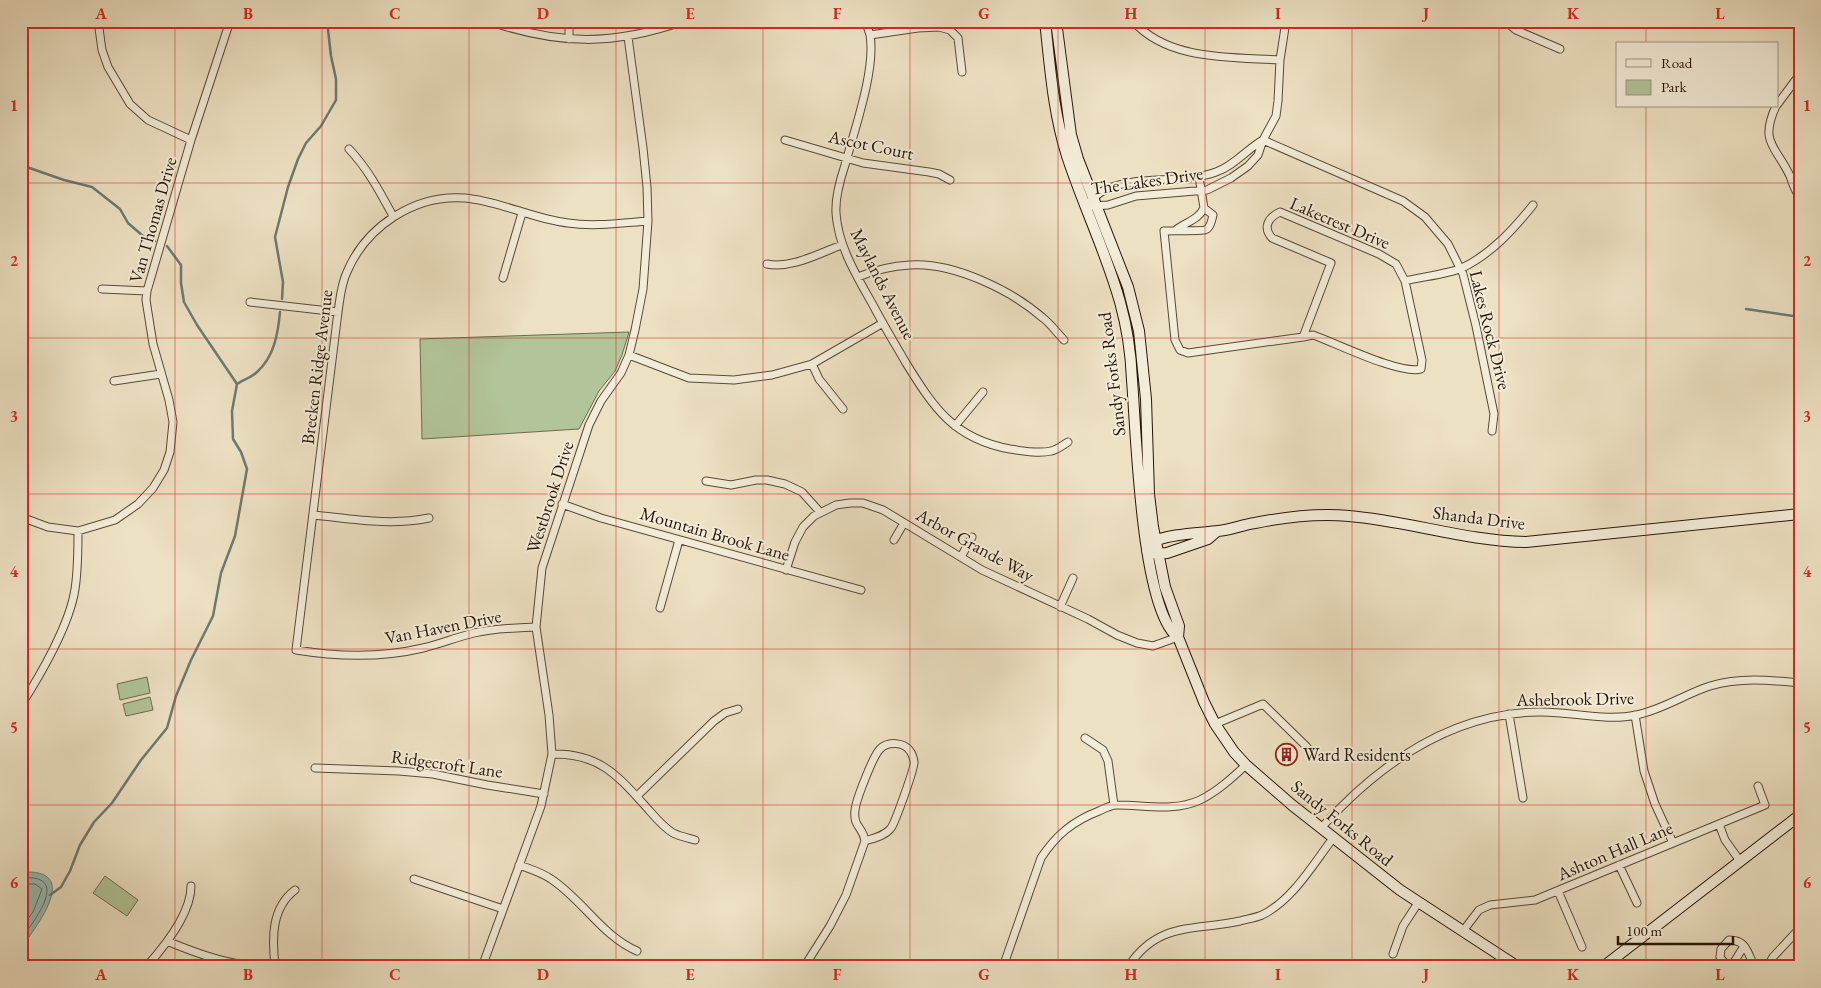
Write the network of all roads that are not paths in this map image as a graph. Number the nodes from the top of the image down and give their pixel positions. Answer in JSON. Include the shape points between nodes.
{"nodes":[{"id":1,"x":98,"y":21,"type":"edge"},
{"id":2,"x":230,"y":21,"type":"edge"},
{"id":3,"x":488,"y":21,"type":"edge"},
{"id":4,"x":569,"y":21,"type":"edge"},
{"id":5,"x":684,"y":21,"type":"edge"},
{"id":6,"x":865,"y":21,"type":"edge"},
{"id":7,"x":1045,"y":21,"type":"edge"},
{"id":8,"x":1056,"y":21,"type":"edge"},
{"id":9,"x":1133,"y":21,"type":"edge"},
{"id":10,"x":1286,"y":21,"type":"edge"},
{"id":11,"x":1505,"y":21,"type":"edge"},
{"id":12,"x":870,"y":35,"type":"junction"},
{"id":13,"x":628,"y":37,"type":"junction"},
{"id":14,"x":569,"y":39,"type":"junction"},
{"id":15,"x":1560,"y":49,"type":"dead end"},
{"id":16,"x":1280,"y":60,"type":"junction"},
{"id":17,"x":962,"y":72,"type":"dead end"},
{"id":18,"x":1800,"y":74,"type":"edge"},
{"id":19,"x":1778,"y":105,"type":"edge"},
{"id":20,"x":1776,"y":108,"type":"edge"},
{"id":21,"x":191,"y":140,"type":"junction"},
{"id":22,"x":785,"y":140,"type":"dead end"},
{"id":23,"x":1263,"y":140,"type":"junction"},
{"id":24,"x":349,"y":149,"type":"dead end"},
{"id":25,"x":847,"y":157,"type":"junction"},
{"id":26,"x":1198,"y":177,"type":"junction"},
{"id":27,"x":950,"y":180,"type":"dead end"},
{"id":28,"x":1200,"y":190,"type":"junction"},
{"id":29,"x":1800,"y":198,"type":"edge"},
{"id":30,"x":1096,"y":202,"type":"junction"},
{"id":31,"x":1533,"y":205,"type":"dead end"},
{"id":32,"x":1085,"y":206,"type":"junction"},
{"id":33,"x":1204,"y":208,"type":"junction"},
{"id":34,"x":522,"y":213,"type":"junction"},
{"id":35,"x":394,"y":216,"type":"junction"},
{"id":36,"x":648,"y":221,"type":"junction"},
{"id":37,"x":1191,"y":222,"type":"junction"},
{"id":38,"x":1177,"y":229,"type":"junction"},
{"id":39,"x":1192,"y":230,"type":"junction"},
{"id":40,"x":842,"y":245,"type":"junction"},
{"id":41,"x":767,"y":264,"type":"dead end"},
{"id":42,"x":1460,"y":268,"type":"junction"},
{"id":43,"x":858,"y":277,"type":"junction"},
{"id":44,"x":503,"y":278,"type":"dead end"},
{"id":45,"x":1405,"y":281,"type":"junction"},
{"id":46,"x":102,"y":289,"type":"dead end"},
{"id":47,"x":147,"y":291,"type":"junction"},
{"id":48,"x":250,"y":302,"type":"dead end"},
{"id":49,"x":338,"y":312,"type":"junction"},
{"id":50,"x":882,"y":323,"type":"junction"},
{"id":51,"x":1303,"y":337,"type":"junction"},
{"id":52,"x":1064,"y":340,"type":"dead end"},
{"id":53,"x":629,"y":355,"type":"junction"},
{"id":54,"x":812,"y":364,"type":"junction"},
{"id":55,"x":161,"y":374,"type":"junction"},
{"id":56,"x":114,"y":381,"type":"dead end"},
{"id":57,"x":983,"y":392,"type":"dead end"},
{"id":58,"x":844,"y":409,"type":"dead end"},
{"id":59,"x":956,"y":426,"type":"junction"},
{"id":60,"x":1492,"y":431,"type":"dead end"},
{"id":61,"x":1068,"y":442,"type":"dead end"},
{"id":62,"x":706,"y":481,"type":"dead end"},
{"id":63,"x":562,"y":504,"type":"junction"},
{"id":64,"x":820,"y":512,"type":"junction"},
{"id":65,"x":1800,"y":514,"type":"edge"},
{"id":66,"x":314,"y":515,"type":"junction"},
{"id":67,"x":21,"y":517,"type":"edge"},
{"id":68,"x":429,"y":518,"type":"dead end"},
{"id":69,"x":904,"y":523,"type":"junction"},
{"id":70,"x":78,"y":531,"type":"junction"},
{"id":71,"x":1216,"y":532,"type":"junction"},
{"id":72,"x":972,"y":537,"type":"dead end"},
{"id":73,"x":678,"y":540,"type":"junction"},
{"id":74,"x":894,"y":540,"type":"dead end"},
{"id":75,"x":1155,"y":541,"type":"junction"},
{"id":76,"x":1147,"y":551,"type":"junction"},
{"id":77,"x":1157,"y":554,"type":"junction"},
{"id":78,"x":961,"y":557,"type":"junction"},
{"id":79,"x":786,"y":570,"type":"junction"},
{"id":80,"x":1073,"y":578,"type":"dead end"},
{"id":81,"x":861,"y":590,"type":"dead end"},
{"id":82,"x":1060,"y":606,"type":"junction"},
{"id":83,"x":660,"y":608,"type":"dead end"},
{"id":84,"x":536,"y":627,"type":"junction"},
{"id":85,"x":1178,"y":637,"type":"junction"},
{"id":86,"x":296,"y":650,"type":"joint"},
{"id":87,"x":1800,"y":683,"type":"edge"},
{"id":88,"x":21,"y":706,"type":"edge"},
{"id":89,"x":738,"y":709,"type":"dead end"},
{"id":90,"x":1509,"y":714,"type":"junction"},
{"id":91,"x":1635,"y":715,"type":"junction"},
{"id":92,"x":1215,"y":724,"type":"junction"},
{"id":93,"x":1085,"y":738,"type":"dead end"},
{"id":94,"x":1307,"y":747,"type":"dead end"},
{"id":95,"x":552,"y":754,"type":"junction"},
{"id":96,"x":1246,"y":765,"type":"junction"},
{"id":97,"x":315,"y":768,"type":"dead end"},
{"id":98,"x":1758,"y":786,"type":"dead end"},
{"id":99,"x":544,"y":794,"type":"junction"},
{"id":100,"x":637,"y":796,"type":"junction"},
{"id":101,"x":1523,"y":798,"type":"dead end"},
{"id":102,"x":1114,"y":805,"type":"junction"},
{"id":103,"x":1800,"y":815,"type":"edge"},
{"id":104,"x":1720,"y":824,"type":"junction"},
{"id":105,"x":1321,"y":828,"type":"junction"},
{"id":106,"x":1334,"y":837,"type":"junction"},
{"id":107,"x":695,"y":840,"type":"dead end"},
{"id":108,"x":865,"y":841,"type":"junction"},
{"id":109,"x":1673,"y":843,"type":"junction"},
{"id":110,"x":1740,"y":861,"type":"junction"},
{"id":111,"x":519,"y":865,"type":"junction"},
{"id":112,"x":1619,"y":865,"type":"junction"},
{"id":113,"x":414,"y":878,"type":"dead end"},
{"id":114,"x":191,"y":886,"type":"dead end"},
{"id":115,"x":295,"y":890,"type":"dead end"},
{"id":116,"x":1558,"y":890,"type":"junction"},
{"id":117,"x":1418,"y":903,"type":"junction"},
{"id":118,"x":1637,"y":903,"type":"dead end"},
{"id":119,"x":503,"y":909,"type":"junction"},
{"id":120,"x":1800,"y":928,"type":"edge"},
{"id":121,"x":1462,"y":931,"type":"junction"},
{"id":122,"x":169,"y":942,"type":"junction"},
{"id":123,"x":1744,"y":946,"type":"junction"},
{"id":124,"x":1582,"y":947,"type":"dead end"},
{"id":125,"x":637,"y":951,"type":"dead end"},
{"id":126,"x":1393,"y":954,"type":"dead end"},
{"id":127,"x":275,"y":965,"type":"edge"},
{"id":128,"x":1752,"y":966,"type":"edge"},
{"id":129,"x":146,"y":967,"type":"edge"},
{"id":130,"x":333,"y":967,"type":"edge"},
{"id":131,"x":482,"y":967,"type":"edge"},
{"id":132,"x":804,"y":967,"type":"edge"},
{"id":133,"x":1003,"y":967,"type":"edge"},
{"id":134,"x":1128,"y":967,"type":"edge"},
{"id":135,"x":1518,"y":967,"type":"edge"},
{"id":136,"x":1603,"y":967,"type":"edge"},
{"id":137,"x":1731,"y":967,"type":"edge"},
{"id":138,"x":1767,"y":967,"type":"edge"}],
"edges":[{"from":1,"to":21,"type":"street","via":[[108,67],[130,104],[148,120]]},
{"from":2,"to":21,"type":"street","name":"Van Thomas Drive"},
{"from":3,"to":14,"type":"street","via":[[534,35]]},
{"from":4,"to":14,"type":"street"},
{"from":5,"to":13,"type":"street"},
{"from":6,"to":12,"type":"street","name":"Maylands Avenue"},
{"from":7,"to":32,"type":"street","name":"Sandy Forks Road","via":[[1061,134]]},
{"from":8,"to":30,"type":"street","name":"Sandy Forks Road","via":[[1071,135]]},
{"from":9,"to":16,"type":"street","via":[[1157,40],[1179,50]]},
{"from":10,"to":16,"type":"street","name":"The Lakes Drive"},
{"from":11,"to":15,"type":"street","via":[[1516,30]]},
{"from":12,"to":17,"type":"street","via":[[918,28],[950,30],[958,38]]},
{"from":12,"to":25,"type":"street","name":"Maylands Avenue","via":[[869,69]]},
{"from":13,"to":14,"type":"street"},
{"from":13,"to":36,"type":"street","name":"Westbrook Drive","via":[[643,148]]},
{"from":16,"to":23,"type":"street","name":"The Lakes Drive","via":[[1276,116]]},
{"from":18,"to":19,"type":"street"},
{"from":20,"to":29,"type":"street","via":[[1769,126],[1771,146]]},
{"from":21,"to":47,"type":"street","name":"Van Thomas Drive"},
{"from":22,"to":25,"type":"street","name":"Ascot Court"},
{"from":23,"to":26,"type":"street","name":"The Lakes Drive","via":[[1217,172]]},
{"from":23,"to":28,"type":"street","name":"The Lakes Drive","via":[[1258,155],[1248,166],[1207,190]]},
{"from":23,"to":42,"type":"street","name":"Lakes Rock Drive","via":[[1403,202],[1425,217],[1448,244]]},
{"from":24,"to":35,"type":"street","via":[[362,162]]},
{"from":25,"to":27,"type":"street","name":"Ascot Court","via":[[882,167],[939,174]]},
{"from":25,"to":40,"type":"street","name":"Maylands Avenue","via":[[836,211]]},
{"from":26,"to":28,"type":"street"},
{"from":26,"to":30,"type":"street","name":"The Lakes Drive","via":[[1117,186],[1102,191]]},
{"from":28,"to":30,"type":"street","name":"The Lakes Drive","via":[[1136,196],[1108,205]]},
{"from":28,"to":33,"type":"street"},
{"from":30,"to":32,"type":"street","name":"The Lakes Drive"},
{"from":30,"to":75,"type":"street","name":"Sandy Forks Road","via":[[1128,287],[1139,330]]},
{"from":31,"to":42,"type":"street","via":[[1490,251]]},
{"from":32,"to":76,"type":"street","name":"Sandy Forks Road","via":[[1120,301],[1128,338]]},
{"from":33,"to":37,"type":"street","name":"Lakecrest Drive"},
{"from":33,"to":39,"type":"street","via":[[1213,215],[1212,222],[1202,231]]},
{"from":34,"to":35,"type":"street","name":"Brecken Ridge Avenue","via":[[463,198],[437,199]]},
{"from":34,"to":36,"type":"street","name":"Brecken Ridge Avenue","via":[[581,225]]},
{"from":34,"to":44,"type":"street"},
{"from":35,"to":49,"type":"street","name":"Brecken Ridge Avenue","via":[[356,253],[346,273]]},
{"from":36,"to":53,"type":"street","name":"Westbrook Drive","via":[[643,289]]},
{"from":37,"to":38,"type":"street","name":"Lakecrest Drive"},
{"from":37,"to":39,"type":"street"},
{"from":38,"to":39,"type":"street"},
{"from":38,"to":51,"type":"street","name":"Lakecrest Drive","via":[[1164,231],[1175,340],[1180,350],[1188,353]]},
{"from":40,"to":41,"type":"street","via":[[788,264]]},
{"from":40,"to":43,"type":"street","name":"Maylands Avenue"},
{"from":42,"to":45,"type":"street"},
{"from":42,"to":60,"type":"street","name":"Lakes Rock Drive","via":[[1494,414]]},
{"from":43,"to":50,"type":"street","name":"Maylands Avenue"},
{"from":43,"to":52,"type":"street","via":[[880,268],[911,264],[935,266],[971,276],[1026,305],[1044,318]]},
{"from":45,"to":51,"type":"street","name":"Lakecrest Drive","via":[[1422,360],[1421,369],[1415,371],[1389,364],[1313,335]]},
{"from":45,"to":51,"type":"street","name":"Lakecrest Drive","via":[[1396,264],[1380,254],[1280,212],[1272,216],[1268,224],[1268,234],[1272,238],[1331,263]]},
{"from":46,"to":47,"type":"street"},
{"from":47,"to":55,"type":"street","name":"Van Thomas Drive","via":[[153,344]]},
{"from":48,"to":49,"type":"street"},
{"from":49,"to":66,"type":"street","name":"Brecken Ridge Avenue"},
{"from":50,"to":54,"type":"street"},
{"from":50,"to":59,"type":"street","name":"Maylands Avenue","via":[[928,398]]},
{"from":53,"to":54,"type":"street","via":[[689,378],[734,380],[772,376]]},
{"from":53,"to":63,"type":"street","name":"Westbrook Drive","via":[[589,425]]},
{"from":54,"to":58,"type":"street","via":[[819,379]]},
{"from":55,"to":56,"type":"street"},
{"from":55,"to":70,"type":"street","name":"Van Thomas Drive","via":[[173,422],[170,452],[164,470],[153,488],[128,512],[115,520]]},
{"from":57,"to":59,"type":"street"},
{"from":59,"to":61,"type":"street","name":"Maylands Avenue","via":[[991,445],[1028,452],[1051,451]]},
{"from":62,"to":64,"type":"street","via":[[731,485],[767,480],[785,484],[802,492]]},
{"from":63,"to":73,"type":"street","name":"Mountain Brook Lane"},
{"from":63,"to":84,"type":"street","name":"Westbrook Drive","via":[[542,568]]},
{"from":64,"to":69,"type":"street","name":"Arbor Grande Way","via":[[850,502],[863,503]]},
{"from":64,"to":79,"type":"street","name":"Arbor Grande Way","via":[[804,527],[795,542]]},
{"from":65,"to":71,"type":"street","name":"Shanda Drive","via":[[1526,542],[1506,542],[1337,515],[1272,520]]},
{"from":66,"to":68,"type":"street","via":[[380,522]]},
{"from":66,"to":86,"type":"street","name":"Brecken Ridge Avenue"},
{"from":67,"to":70,"type":"street","name":"Van Thomas Drive"},
{"from":69,"to":74,"type":"street"},
{"from":69,"to":78,"type":"street","name":"Arbor Grande Way"},
{"from":70,"to":88,"type":"street","via":[[75,591],[64,628]]},
{"from":71,"to":75,"type":"street","name":"Shanda Drive"},
{"from":71,"to":77,"type":"street","name":"Shanda Drive","via":[[1208,539]]},
{"from":72,"to":78,"type":"street"},
{"from":73,"to":79,"type":"street","name":"Mountain Brook Lane"},
{"from":73,"to":83,"type":"street"},
{"from":75,"to":76,"type":"street"},
{"from":75,"to":77,"type":"street","name":"Sandy Forks Road"},
{"from":76,"to":77,"type":"street"},
{"from":76,"to":85,"type":"street","name":"Sandy Forks Road","via":[[1163,613],[1171,632]]},
{"from":77,"to":85,"type":"street","name":"Sandy Forks Road","via":[[1179,626]]},
{"from":78,"to":82,"type":"street","name":"Arbor Grande Way"},
{"from":79,"to":81,"type":"street","name":"Mountain Brook Lane"},
{"from":80,"to":82,"type":"street"},
{"from":82,"to":85,"type":"street","name":"Arbor Grande Way","via":[[1137,643],[1152,646]]},
{"from":84,"to":86,"type":"street","name":"Van Haven Drive","via":[[476,632],[424,648],[390,654],[320,654]]},
{"from":84,"to":95,"type":"street","name":"Westbrook Drive"},
{"from":85,"to":92,"type":"street","name":"Sandy Forks Road"},
{"from":87,"to":91,"type":"street","name":"Ashebrook Drive","via":[[1762,679],[1727,682]]},
{"from":89,"to":100,"type":"street","via":[[714,721]]},
{"from":90,"to":91,"type":"street","name":"Ashebrook Drive"},
{"from":90,"to":101,"type":"street"},
{"from":90,"to":105,"type":"street","name":"Ashebrook Drive","via":[[1466,725],[1417,746],[1379,774]]},
{"from":91,"to":109,"type":"street","via":[[1644,771]]},
{"from":92,"to":94,"type":"street","via":[[1263,704]]},
{"from":92,"to":96,"type":"street","name":"Sandy Forks Road"},
{"from":93,"to":102,"type":"street","via":[[1103,750],[1108,761]]},
{"from":95,"to":99,"type":"street","name":"Westbrook Drive"},
{"from":95,"to":100,"type":"street","via":[[568,754],[604,766]]},
{"from":96,"to":102,"type":"street","via":[[1222,787],[1200,800],[1180,806]]},
{"from":96,"to":105,"type":"street","name":"Sandy Forks Road"},
{"from":97,"to":99,"type":"street","name":"Ridgecroft Lane","via":[[434,774]]},
{"from":98,"to":104,"type":"street","name":"Ashton Hall Lane","via":[[1765,805]]},
{"from":99,"to":111,"type":"street","name":"Westbrook Drive"},
{"from":100,"to":107,"type":"street","via":[[673,833]]},
{"from":102,"to":133,"type":"street","via":[[1067,827],[1051,843],[1041,858]]},
{"from":103,"to":110,"type":"street"},
{"from":104,"to":109,"type":"street","name":"Ashton Hall Lane"},
{"from":104,"to":110,"type":"street","via":[[1725,840]]},
{"from":105,"to":106,"type":"street","name":"Sandy Forks Road"},
{"from":106,"to":117,"type":"street","name":"Sandy Forks Road"},
{"from":106,"to":134,"type":"street","via":[[1288,897],[1270,910],[1260,916],[1227,924],[1176,929],[1152,941],[1136,954]]},
{"from":108,"to":108,"type":"street","via":[[855,822],[855,807],[880,748],[891,743],[900,744],[910,751],[915,764],[893,826],[885,834]]},
{"from":108,"to":132,"type":"street","via":[[846,895]]},
{"from":109,"to":112,"type":"street","name":"Ashton Hall Lane"},
{"from":110,"to":136,"type":"street"},
{"from":111,"to":119,"type":"street","name":"Westbrook Drive"},
{"from":111,"to":125,"type":"street","via":[[550,878],[618,942]]},
{"from":112,"to":116,"type":"street","name":"Ashton Hall Lane"},
{"from":112,"to":118,"type":"street"},
{"from":113,"to":119,"type":"street"},
{"from":114,"to":122,"type":"street","via":[[187,904]]},
{"from":115,"to":127,"type":"street","via":[[282,903],[274,923]]},
{"from":116,"to":121,"type":"street","name":"Ashton Hall Lane","via":[[1535,900],[1490,905],[1479,910]]},
{"from":116,"to":124,"type":"street"},
{"from":117,"to":121,"type":"street","name":"Sandy Forks Road"},
{"from":117,"to":126,"type":"street","via":[[1403,926]]},
{"from":119,"to":131,"type":"street","name":"Westbrook Drive"},
{"from":120,"to":138,"type":"street"},
{"from":121,"to":135,"type":"street","name":"Sandy Forks Road"},
{"from":122,"to":127,"type":"street","via":[[220,960]]},
{"from":122,"to":129,"type":"street"},
{"from":123,"to":128,"type":"street","via":[[1748,949]]},
{"from":123,"to":137,"type":"street"},
{"from":123,"to":137,"type":"street","via":[[1729,940],[1721,949],[1720,957]]},
{"from":127,"to":130,"type":"street","via":[[305,963]]}]}
